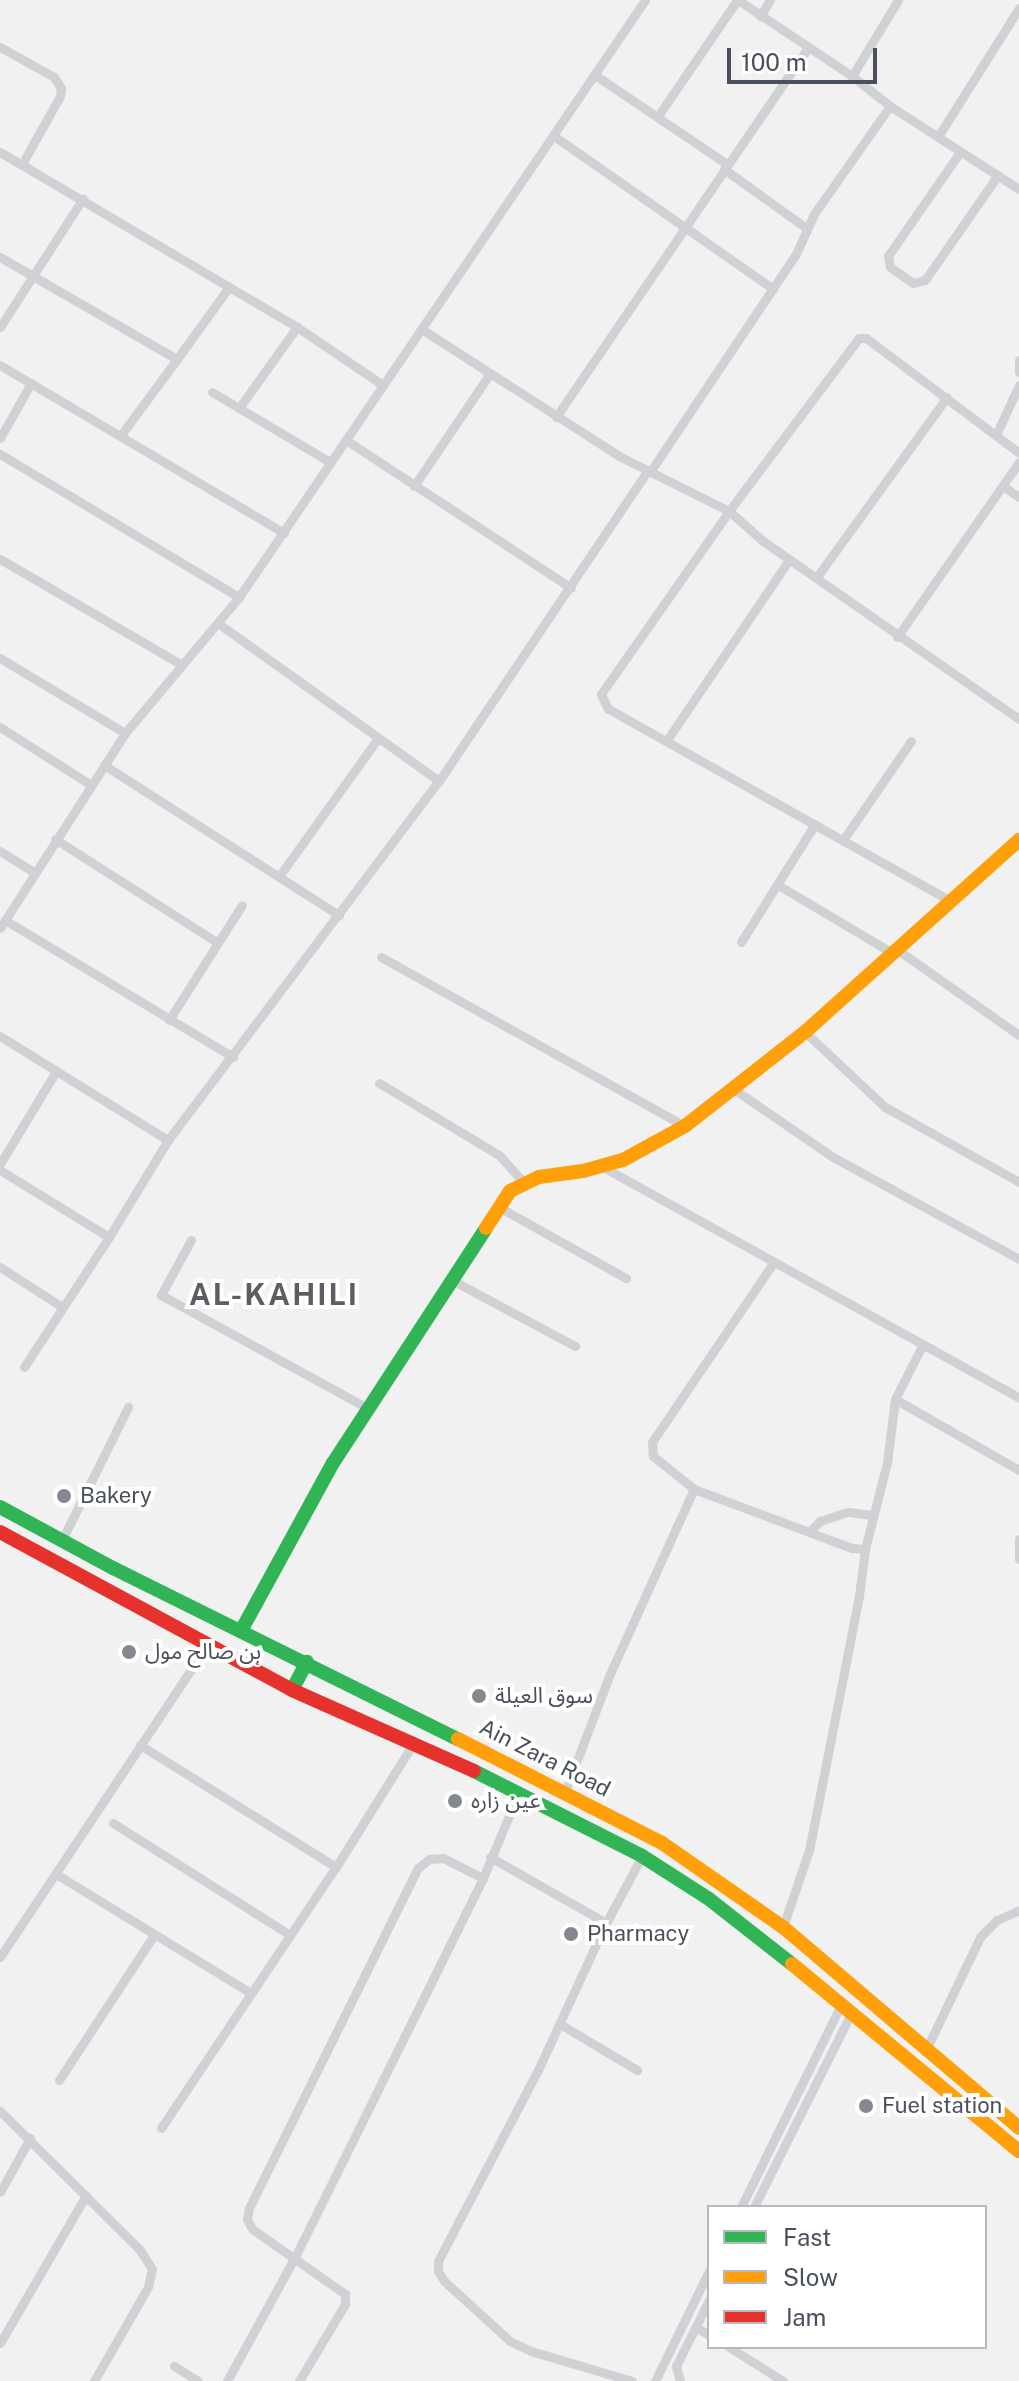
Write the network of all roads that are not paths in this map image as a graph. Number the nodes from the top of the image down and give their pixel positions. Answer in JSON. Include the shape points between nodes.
{"nodes":[{"id":1,"x":645,"y":0,"type":"edge"},
{"id":2,"x":738,"y":0,"type":"edge"},
{"id":3,"x":770,"y":0,"type":"edge"},
{"id":4,"x":898,"y":0,"type":"edge"},
{"id":5,"x":1019,"y":8,"type":"edge"},
{"id":6,"x":760,"y":16,"type":"junction"},
{"id":7,"x":0,"y":47,"type":"edge"},
{"id":8,"x":807,"y":49,"type":"junction"},
{"id":9,"x":595,"y":75,"type":"junction"},
{"id":10,"x":852,"y":76,"type":"junction"},
{"id":11,"x":890,"y":106,"type":"junction"},
{"id":12,"x":658,"y":116,"type":"junction"},
{"id":13,"x":939,"y":135,"type":"junction"},
{"id":14,"x":554,"y":136,"type":"junction"},
{"id":15,"x":0,"y":152,"type":"edge"},
{"id":16,"x":960,"y":152,"type":"junction"},
{"id":17,"x":22,"y":164,"type":"junction"},
{"id":18,"x":726,"y":167,"type":"junction"},
{"id":19,"x":998,"y":175,"type":"junction"},
{"id":20,"x":1019,"y":189,"type":"edge"},
{"id":21,"x":83,"y":198,"type":"junction"},
{"id":22,"x":685,"y":227,"type":"junction"},
{"id":23,"x":806,"y":228,"type":"junction"},
{"id":24,"x":0,"y":257,"type":"edge"},
{"id":25,"x":33,"y":277,"type":"junction"},
{"id":26,"x":229,"y":287,"type":"junction"},
{"id":27,"x":773,"y":289,"type":"junction"},
{"id":28,"x":0,"y":327,"type":"edge"},
{"id":29,"x":297,"y":327,"type":"junction"},
{"id":30,"x":423,"y":330,"type":"junction"},
{"id":31,"x":177,"y":359,"type":"junction"},
{"id":32,"x":1019,"y":360,"type":"edge"},
{"id":33,"x":0,"y":365,"type":"edge"},
{"id":34,"x":1019,"y":372,"type":"edge"},
{"id":35,"x":489,"y":375,"type":"junction"},
{"id":36,"x":31,"y":383,"type":"junction"},
{"id":37,"x":383,"y":385,"type":"junction"},
{"id":38,"x":1019,"y":385,"type":"edge"},
{"id":39,"x":212,"y":392,"type":"dead end"},
{"id":40,"x":947,"y":397,"type":"junction"},
{"id":41,"x":239,"y":408,"type":"junction"},
{"id":42,"x":556,"y":417,"type":"junction"},
{"id":43,"x":121,"y":435,"type":"junction"},
{"id":44,"x":996,"y":435,"type":"junction"},
{"id":45,"x":0,"y":438,"type":"edge"},
{"id":46,"x":346,"y":440,"type":"junction"},
{"id":47,"x":1019,"y":453,"type":"edge"},
{"id":48,"x":0,"y":454,"type":"edge"},
{"id":49,"x":330,"y":462,"type":"junction"},
{"id":50,"x":1019,"y":462,"type":"edge"},
{"id":51,"x":648,"y":471,"type":"junction"},
{"id":52,"x":414,"y":486,"type":"junction"},
{"id":53,"x":1003,"y":486,"type":"junction"},
{"id":54,"x":1019,"y":497,"type":"edge"},
{"id":55,"x":729,"y":511,"type":"junction"},
{"id":56,"x":284,"y":533,"type":"junction"},
{"id":57,"x":0,"y":559,"type":"edge"},
{"id":58,"x":789,"y":560,"type":"junction"},
{"id":59,"x":816,"y":578,"type":"junction"},
{"id":60,"x":571,"y":588,"type":"junction"},
{"id":61,"x":239,"y":597,"type":"junction"},
{"id":62,"x":219,"y":624,"type":"junction"},
{"id":63,"x":897,"y":637,"type":"junction"},
{"id":64,"x":0,"y":658,"type":"edge"},
{"id":65,"x":182,"y":665,"type":"junction"},
{"id":66,"x":1019,"y":719,"type":"edge"},
{"id":67,"x":0,"y":727,"type":"edge"},
{"id":68,"x":125,"y":733,"type":"junction"},
{"id":69,"x":378,"y":738,"type":"junction"},
{"id":70,"x":667,"y":740,"type":"junction"},
{"id":71,"x":911,"y":741,"type":"dead end"},
{"id":72,"x":104,"y":765,"type":"junction"},
{"id":73,"x":439,"y":781,"type":"junction"},
{"id":74,"x":91,"y":785,"type":"junction"},
{"id":75,"x":815,"y":824,"type":"junction"},
{"id":76,"x":55,"y":839,"type":"junction"},
{"id":77,"x":843,"y":840,"type":"junction"},
{"id":78,"x":1019,"y":840,"type":"edge"},
{"id":79,"x":0,"y":851,"type":"edge"},
{"id":80,"x":33,"y":872,"type":"junction"},
{"id":81,"x":280,"y":875,"type":"junction"},
{"id":82,"x":778,"y":885,"type":"junction"},
{"id":83,"x":949,"y":900,"type":"junction"},
{"id":84,"x":242,"y":905,"type":"dead end"},
{"id":85,"x":339,"y":915,"type":"junction"},
{"id":86,"x":2,"y":924,"type":"edge"},
{"id":87,"x":741,"y":942,"type":"dead end"},
{"id":88,"x":218,"y":943,"type":"junction"},
{"id":89,"x":893,"y":950,"type":"junction"},
{"id":90,"x":381,"y":957,"type":"dead end"},
{"id":91,"x":169,"y":1020,"type":"junction"},
{"id":92,"x":805,"y":1032,"type":"junction"},
{"id":93,"x":1019,"y":1035,"type":"edge"},
{"id":94,"x":0,"y":1036,"type":"edge"},
{"id":95,"x":233,"y":1057,"type":"junction"},
{"id":96,"x":56,"y":1071,"type":"junction"},
{"id":97,"x":379,"y":1083,"type":"dead end"},
{"id":98,"x":735,"y":1090,"type":"junction"},
{"id":99,"x":685,"y":1126,"type":"junction"},
{"id":100,"x":168,"y":1140,"type":"junction"},
{"id":101,"x":0,"y":1164,"type":"edge"},
{"id":102,"x":603,"y":1167,"type":"junction"},
{"id":103,"x":0,"y":1170,"type":"edge"},
{"id":104,"x":523,"y":1182,"type":"junction"},
{"id":105,"x":1019,"y":1182,"type":"edge"},
{"id":106,"x":497,"y":1206,"type":"junction"},
{"id":107,"x":109,"y":1237,"type":"junction"},
{"id":108,"x":191,"y":1240,"type":"dead end"},
{"id":109,"x":1019,"y":1259,"type":"edge"},
{"id":110,"x":773,"y":1263,"type":"junction"},
{"id":111,"x":0,"y":1267,"type":"edge"},
{"id":112,"x":626,"y":1278,"type":"dead end"},
{"id":113,"x":450,"y":1279,"type":"junction"},
{"id":114,"x":62,"y":1307,"type":"junction"},
{"id":115,"x":575,"y":1346,"type":"dead end"},
{"id":116,"x":922,"y":1346,"type":"junction"},
{"id":117,"x":24,"y":1367,"type":"dead end"},
{"id":118,"x":1019,"y":1398,"type":"edge"},
{"id":119,"x":895,"y":1399,"type":"junction"},
{"id":120,"x":128,"y":1407,"type":"dead end"},
{"id":121,"x":367,"y":1408,"type":"junction"},
{"id":122,"x":1019,"y":1470,"type":"edge"},
{"id":123,"x":694,"y":1489,"type":"junction"},
{"id":124,"x":0,"y":1507,"type":"edge"},
{"id":125,"x":873,"y":1515,"type":"junction"},
{"id":126,"x":810,"y":1531,"type":"junction"},
{"id":127,"x":0,"y":1532,"type":"edge"},
{"id":128,"x":1019,"y":1539,"type":"edge"},
{"id":129,"x":61,"y":1542,"type":"junction"},
{"id":130,"x":865,"y":1549,"type":"junction"},
{"id":131,"x":1019,"y":1559,"type":"edge"},
{"id":132,"x":165,"y":1592,"type":"junction"},
{"id":133,"x":154,"y":1618,"type":"junction"},
{"id":134,"x":242,"y":1629,"type":"junction"},
{"id":135,"x":207,"y":1646,"type":"junction"},
{"id":136,"x":307,"y":1662,"type":"junction"},
{"id":137,"x":292,"y":1690,"type":"junction"},
{"id":138,"x":413,"y":1744,"type":"junction"},
{"id":139,"x":140,"y":1745,"type":"junction"},
{"id":140,"x":519,"y":1792,"type":"junction"},
{"id":141,"x":565,"y":1792,"type":"junction"},
{"id":142,"x":113,"y":1823,"type":"dead end"},
{"id":143,"x":642,"y":1856,"type":"junction"},
{"id":144,"x":490,"y":1857,"type":"junction"},
{"id":145,"x":336,"y":1867,"type":"junction"},
{"id":146,"x":56,"y":1874,"type":"junction"},
{"id":147,"x":483,"y":1878,"type":"junction"},
{"id":148,"x":1019,"y":1910,"type":"edge"},
{"id":149,"x":606,"y":1923,"type":"junction"},
{"id":150,"x":783,"y":1927,"type":"junction"},
{"id":151,"x":154,"y":1935,"type":"junction"},
{"id":152,"x":290,"y":1935,"type":"junction"},
{"id":153,"x":0,"y":1957,"type":"edge"},
{"id":154,"x":251,"y":1993,"type":"junction"},
{"id":155,"x":846,"y":2009,"type":"junction"},
{"id":156,"x":560,"y":2024,"type":"junction"},
{"id":157,"x":925,"y":2052,"type":"junction"},
{"id":158,"x":637,"y":2070,"type":"dead end"},
{"id":159,"x":59,"y":2080,"type":"dead end"},
{"id":160,"x":0,"y":2111,"type":"edge"},
{"id":161,"x":161,"y":2128,"type":"dead end"},
{"id":162,"x":1019,"y":2128,"type":"edge"},
{"id":163,"x":30,"y":2138,"type":"junction"},
{"id":164,"x":1019,"y":2151,"type":"edge"},
{"id":165,"x":0,"y":2192,"type":"edge"},
{"id":166,"x":86,"y":2195,"type":"junction"},
{"id":167,"x":742,"y":2205,"type":"edge"},
{"id":168,"x":755,"y":2205,"type":"edge"},
{"id":169,"x":295,"y":2257,"type":"junction"},
{"id":170,"x":707,"y":2275,"type":"edge"},
{"id":171,"x":707,"y":2304,"type":"edge"},
{"id":172,"x":696,"y":2327,"type":"junction"},
{"id":173,"x":707,"y":2334,"type":"edge"},
{"id":174,"x":0,"y":2343,"type":"edge"},
{"id":175,"x":732,"y":2349,"type":"edge"},
{"id":176,"x":174,"y":2366,"type":"dead end"},
{"id":177,"x":94,"y":2381,"type":"edge"},
{"id":178,"x":198,"y":2381,"type":"edge"},
{"id":179,"x":227,"y":2381,"type":"edge"},
{"id":180,"x":299,"y":2381,"type":"edge"},
{"id":181,"x":632,"y":2381,"type":"edge"},
{"id":182,"x":655,"y":2381,"type":"edge"},
{"id":183,"x":680,"y":2381,"type":"edge"},
{"id":184,"x":783,"y":2381,"type":"edge"}],
"edges":[{"from":1,"to":9,"type":"street"},
{"from":2,"to":6,"type":"street"},
{"from":2,"to":12,"type":"street"},
{"from":3,"to":6,"type":"street"},
{"from":4,"to":10,"type":"street"},
{"from":5,"to":13,"type":"street"},
{"from":6,"to":8,"type":"street"},
{"from":7,"to":17,"type":"street","via":[[54,77],[61,88]]},
{"from":8,"to":10,"type":"street"},
{"from":8,"to":18,"type":"street"},
{"from":9,"to":12,"type":"street"},
{"from":9,"to":14,"type":"street"},
{"from":10,"to":11,"type":"street"},
{"from":11,"to":13,"type":"street"},
{"from":11,"to":23,"type":"street"},
{"from":12,"to":18,"type":"street"},
{"from":13,"to":16,"type":"street"},
{"from":14,"to":22,"type":"street"},
{"from":14,"to":30,"type":"street"},
{"from":15,"to":17,"type":"street"},
{"from":16,"to":19,"type":"street"},
{"from":16,"to":19,"type":"street","via":[[888,256],[890,267],[913,283],[925,280]]},
{"from":17,"to":21,"type":"street"},
{"from":18,"to":22,"type":"street"},
{"from":18,"to":23,"type":"street"},
{"from":19,"to":20,"type":"street"},
{"from":21,"to":25,"type":"street"},
{"from":21,"to":26,"type":"street"},
{"from":22,"to":27,"type":"street"},
{"from":22,"to":42,"type":"street"},
{"from":23,"to":27,"type":"street"},
{"from":24,"to":25,"type":"street"},
{"from":25,"to":28,"type":"street"},
{"from":25,"to":31,"type":"street"},
{"from":26,"to":29,"type":"street"},
{"from":26,"to":31,"type":"street"},
{"from":27,"to":51,"type":"street"},
{"from":29,"to":37,"type":"street"},
{"from":29,"to":41,"type":"street"},
{"from":30,"to":35,"type":"street"},
{"from":30,"to":37,"type":"street"},
{"from":31,"to":43,"type":"street"},
{"from":32,"to":34,"type":"street"},
{"from":33,"to":36,"type":"street"},
{"from":35,"to":42,"type":"street"},
{"from":35,"to":52,"type":"street"},
{"from":36,"to":43,"type":"street"},
{"from":36,"to":45,"type":"street"},
{"from":37,"to":46,"type":"street"},
{"from":38,"to":44,"type":"street"},
{"from":39,"to":41,"type":"street"},
{"from":40,"to":44,"type":"street"},
{"from":40,"to":55,"type":"street","via":[[859,338]]},
{"from":40,"to":59,"type":"street"},
{"from":41,"to":49,"type":"street"},
{"from":42,"to":51,"type":"street"},
{"from":43,"to":56,"type":"street"},
{"from":44,"to":47,"type":"street"},
{"from":46,"to":49,"type":"street"},
{"from":46,"to":52,"type":"street"},
{"from":48,"to":61,"type":"street"},
{"from":49,"to":56,"type":"street"},
{"from":50,"to":53,"type":"street"},
{"from":51,"to":55,"type":"street"},
{"from":51,"to":60,"type":"street"},
{"from":52,"to":60,"type":"street"},
{"from":53,"to":54,"type":"street"},
{"from":53,"to":63,"type":"street"},
{"from":55,"to":58,"type":"street"},
{"from":55,"to":70,"type":"street","via":[[601,694],[608,709]]},
{"from":56,"to":61,"type":"street"},
{"from":57,"to":65,"type":"street"},
{"from":58,"to":59,"type":"street"},
{"from":58,"to":70,"type":"street"},
{"from":59,"to":63,"type":"street"},
{"from":60,"to":73,"type":"street"},
{"from":61,"to":62,"type":"street"},
{"from":62,"to":65,"type":"street"},
{"from":62,"to":69,"type":"street"},
{"from":63,"to":66,"type":"street"},
{"from":64,"to":68,"type":"street"},
{"from":65,"to":68,"type":"street"},
{"from":67,"to":74,"type":"street"},
{"from":68,"to":72,"type":"street"},
{"from":69,"to":73,"type":"street"},
{"from":69,"to":81,"type":"street"},
{"from":70,"to":75,"type":"street"},
{"from":71,"to":77,"type":"street"},
{"from":72,"to":74,"type":"street"},
{"from":72,"to":81,"type":"street"},
{"from":73,"to":85,"type":"street"},
{"from":74,"to":76,"type":"street"},
{"from":75,"to":77,"type":"street"},
{"from":75,"to":82,"type":"street"},
{"from":76,"to":80,"type":"street"},
{"from":76,"to":88,"type":"street"},
{"from":77,"to":83,"type":"street"},
{"from":78,"to":83,"type":"main road"},
{"from":79,"to":80,"type":"street"},
{"from":80,"to":86,"type":"street"},
{"from":81,"to":85,"type":"street"},
{"from":82,"to":87,"type":"street"},
{"from":82,"to":89,"type":"street"},
{"from":83,"to":89,"type":"main road"},
{"from":84,"to":88,"type":"street"},
{"from":85,"to":95,"type":"street"},
{"from":86,"to":91,"type":"street"},
{"from":88,"to":91,"type":"street"},
{"from":89,"to":92,"type":"main road"},
{"from":89,"to":93,"type":"street"},
{"from":90,"to":99,"type":"street"},
{"from":91,"to":95,"type":"street"},
{"from":92,"to":98,"type":"main road"},
{"from":92,"to":105,"type":"street","via":[[885,1107]]},
{"from":94,"to":96,"type":"street"},
{"from":95,"to":100,"type":"street"},
{"from":96,"to":100,"type":"street"},
{"from":96,"to":101,"type":"street"},
{"from":97,"to":104,"type":"street","via":[[499,1155]]},
{"from":98,"to":99,"type":"main road"},
{"from":98,"to":109,"type":"street","via":[[833,1157]]},
{"from":99,"to":102,"type":"main road"},
{"from":100,"to":107,"type":"street"},
{"from":102,"to":104,"type":"main road"},
{"from":102,"to":110,"type":"street"},
{"from":103,"to":107,"type":"street"},
{"from":104,"to":106,"type":"main road"},
{"from":106,"to":112,"type":"street"},
{"from":106,"to":113,"type":"main road"},
{"from":107,"to":114,"type":"street"},
{"from":108,"to":121,"type":"street","via":[[161,1295]]},
{"from":110,"to":116,"type":"street"},
{"from":110,"to":123,"type":"street","via":[[652,1442],[653,1456]]},
{"from":111,"to":114,"type":"street"},
{"from":113,"to":115,"type":"street"},
{"from":113,"to":121,"type":"main road"},
{"from":114,"to":117,"type":"street"},
{"from":116,"to":118,"type":"street"},
{"from":116,"to":119,"type":"street"},
{"from":119,"to":122,"type":"street"},
{"from":119,"to":125,"type":"street","via":[[887,1463]]},
{"from":120,"to":129,"type":"street"},
{"from":121,"to":134,"type":"main road"},
{"from":123,"to":126,"type":"street"},
{"from":123,"to":141,"type":"street","via":[[609,1676]]},
{"from":124,"to":129,"type":"main road","name":"Ain Zara Road"},
{"from":125,"to":126,"type":"street","via":[[848,1512],[820,1521]]},
{"from":125,"to":130,"type":"street"},
{"from":126,"to":130,"type":"street"},
{"from":127,"to":133,"type":"main road","name":"Ain Zara Road"},
{"from":128,"to":131,"type":"street"},
{"from":129,"to":132,"type":"main road","name":"Ain Zara Road"},
{"from":130,"to":150,"type":"street","via":[[809,1850]]},
{"from":132,"to":133,"type":"main road"},
{"from":132,"to":134,"type":"main road","name":"Ain Zara Road"},
{"from":133,"to":135,"type":"main road","name":"Ain Zara Road"},
{"from":134,"to":136,"type":"main road","name":"Ain Zara Road"},
{"from":135,"to":137,"type":"main road","name":"Ain Zara Road"},
{"from":135,"to":139,"type":"street"},
{"from":136,"to":137,"type":"main road"},
{"from":136,"to":141,"type":"main road","name":"Ain Zara Road"},
{"from":137,"to":138,"type":"main road","name":"Ain Zara Road"},
{"from":138,"to":140,"type":"main road","name":"Ain Zara Road"},
{"from":138,"to":145,"type":"street"},
{"from":139,"to":145,"type":"street"},
{"from":139,"to":146,"type":"street"},
{"from":140,"to":143,"type":"main road","name":"Ain Zara Road"},
{"from":140,"to":144,"type":"street"},
{"from":141,"to":150,"type":"main road","name":"Ain Zara Road","via":[[682,1855]]},
{"from":142,"to":152,"type":"street"},
{"from":143,"to":149,"type":"street"},
{"from":143,"to":155,"type":"main road","name":"Ain Zara Road","via":[[742,1924]]},
{"from":144,"to":147,"type":"street"},
{"from":144,"to":149,"type":"street"},
{"from":145,"to":152,"type":"street"},
{"from":146,"to":151,"type":"street"},
{"from":146,"to":153,"type":"street"},
{"from":147,"to":169,"type":"street"},
{"from":147,"to":169,"type":"street","via":[[443,1858],[421,1864],[317,2068],[247,2215],[252,2229]]},
{"from":148,"to":157,"type":"street","via":[[997,1920],[980,1937]]},
{"from":149,"to":156,"type":"street"},
{"from":150,"to":157,"type":"main road","name":"Ain Zara Road"},
{"from":151,"to":154,"type":"street"},
{"from":151,"to":159,"type":"street"},
{"from":152,"to":154,"type":"street"},
{"from":154,"to":161,"type":"street"},
{"from":155,"to":164,"type":"main road","name":"Ain Zara Road"},
{"from":155,"to":167,"type":"street"},
{"from":155,"to":168,"type":"street"},
{"from":156,"to":158,"type":"street"},
{"from":156,"to":181,"type":"street","via":[[442,2250],[438,2271],[510,2341]]},
{"from":157,"to":162,"type":"main road","name":"Ain Zara Road"},
{"from":160,"to":163,"type":"street"},
{"from":163,"to":165,"type":"street"},
{"from":163,"to":166,"type":"street"},
{"from":166,"to":174,"type":"street"},
{"from":166,"to":177,"type":"street","via":[[152,2269],[148,2287]]},
{"from":169,"to":179,"type":"street"},
{"from":169,"to":180,"type":"street","via":[[347,2299]]},
{"from":170,"to":182,"type":"street"},
{"from":171,"to":172,"type":"street"},
{"from":172,"to":173,"type":"street"},
{"from":172,"to":183,"type":"street","via":[[676,2366]]},
{"from":175,"to":184,"type":"street"},
{"from":176,"to":178,"type":"street"}]}
